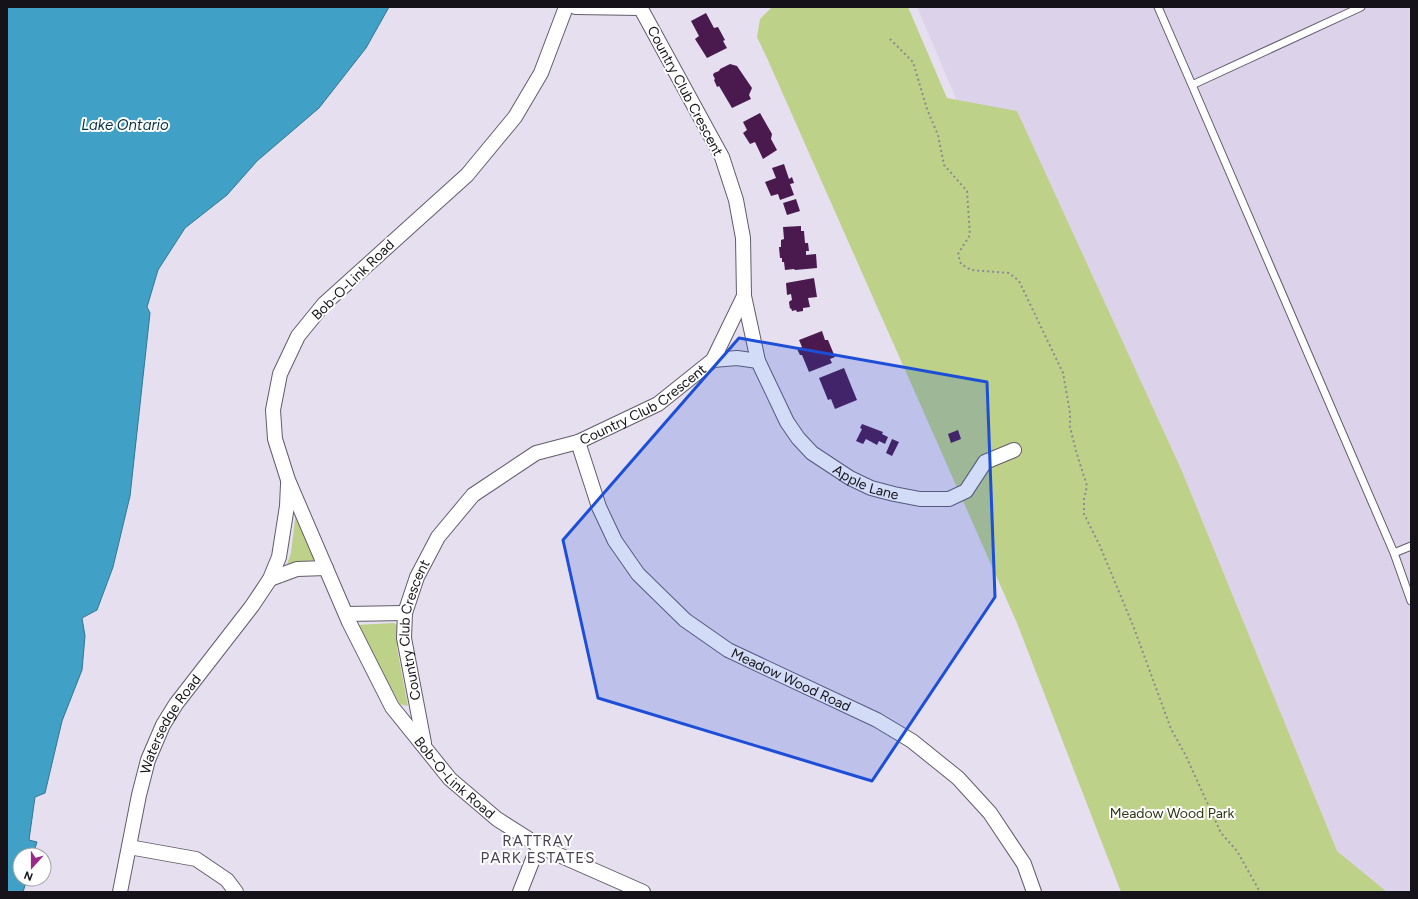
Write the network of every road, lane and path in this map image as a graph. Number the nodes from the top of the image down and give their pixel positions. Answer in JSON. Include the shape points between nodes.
{"nodes":[{"id":1,"x":566,"y":7,"type":"edge"},
{"id":2,"x":576,"y":7,"type":"edge"},
{"id":3,"x":1158,"y":7,"type":"edge"},
{"id":4,"x":1361,"y":7,"type":"edge"},
{"id":5,"x":641,"y":8,"type":"edge"},
{"id":6,"x":890,"y":39,"type":"dead end"},
{"id":7,"x":1192,"y":85,"type":"junction"},
{"id":8,"x":744,"y":296,"type":"junction"},
{"id":9,"x":713,"y":360,"type":"junction"},
{"id":10,"x":758,"y":361,"type":"junction"},
{"id":11,"x":578,"y":442,"type":"junction"},
{"id":12,"x":1014,"y":450,"type":"dead end"},
{"id":13,"x":288,"y":480,"type":"junction"},
{"id":14,"x":1411,"y":546,"type":"edge"},
{"id":15,"x":1394,"y":553,"type":"junction"},
{"id":16,"x":326,"y":568,"type":"junction"},
{"id":17,"x":270,"y":579,"type":"junction"},
{"id":18,"x":1411,"y":601,"type":"edge"},
{"id":19,"x":405,"y":613,"type":"junction"},
{"id":20,"x":346,"y":614,"type":"junction"},
{"id":21,"x":424,"y":746,"type":"junction"},
{"id":22,"x":129,"y":847,"type":"junction"},
{"id":23,"x":541,"y":847,"type":"junction"},
{"id":24,"x":120,"y":892,"type":"edge"},
{"id":25,"x":236,"y":892,"type":"edge"},
{"id":26,"x":520,"y":892,"type":"edge"},
{"id":27,"x":643,"y":892,"type":"edge"},
{"id":28,"x":1034,"y":892,"type":"edge"},
{"id":29,"x":1260,"y":892,"type":"edge"}],
"edges":[{"from":1,"to":13,"type":"street","name":"Bob-O-Link Road","via":[[541,73],[515,117],[466,175],[324,304],[298,336],[280,374],[273,410],[276,439]]},
{"from":2,"to":5,"type":"street"},
{"from":3,"to":7,"type":"lane"},
{"from":4,"to":7,"type":"lane"},
{"from":5,"to":8,"type":"street","name":"Country Club Crescent","via":[[722,157],[736,200],[743,238]]},
{"from":6,"to":29,"type":"path","via":[[913,62],[938,135],[944,165],[967,191],[970,234],[958,254],[961,264],[971,270],[1009,273],[1019,281],[1063,373],[1070,427],[1087,486],[1084,514],[1134,628],[1171,729],[1221,833],[1237,851]]},
{"from":7,"to":15,"type":"lane"},
{"from":8,"to":9,"type":"street","name":"Country Club Crescent"},
{"from":8,"to":10,"type":"street","name":"Apple Lane"},
{"from":9,"to":10,"type":"street","via":[[737,358]]},
{"from":9,"to":11,"type":"street","name":"Country Club Crescent","via":[[658,404]]},
{"from":10,"to":12,"type":"street","name":"Apple Lane","via":[[787,422],[798,438],[812,453],[850,478],[871,488],[920,499],[948,499],[966,491],[985,462]]},
{"from":11,"to":19,"type":"street","name":"Country Club Crescent","via":[[536,453],[473,495],[438,537],[417,577]]},
{"from":11,"to":28,"type":"street","name":"Meadow Wood Road","via":[[599,507],[614,541],[638,574],[685,620],[728,650],[877,720],[912,740],[958,778],[990,813],[1024,864]]},
{"from":13,"to":16,"type":"street","name":"Bob-O-Link Road"},
{"from":13,"to":17,"type":"street","name":"Watersedge Road","via":[[287,506],[279,557]]},
{"from":14,"to":15,"type":"lane"},
{"from":15,"to":18,"type":"lane"},
{"from":16,"to":17,"type":"street","via":[[297,569]]},
{"from":16,"to":20,"type":"street","name":"Bob-O-Link Road"},
{"from":17,"to":22,"type":"street","name":"Watersedge Road","via":[[163,725],[148,760]]},
{"from":19,"to":20,"type":"street"},
{"from":19,"to":21,"type":"street","name":"Country Club Crescent","via":[[404,638]]},
{"from":20,"to":21,"type":"street","name":"Bob-O-Link Road","via":[[392,706]]},
{"from":21,"to":23,"type":"street","name":"Bob-O-Link Road","via":[[450,779],[472,799],[497,819]]},
{"from":22,"to":24,"type":"street","name":"Watersedge Road"},
{"from":22,"to":25,"type":"street","via":[[196,859],[227,880]]},
{"from":23,"to":26,"type":"street","via":[[533,859]]},
{"from":23,"to":27,"type":"street","name":"Bob-O-Link Road"}]}
